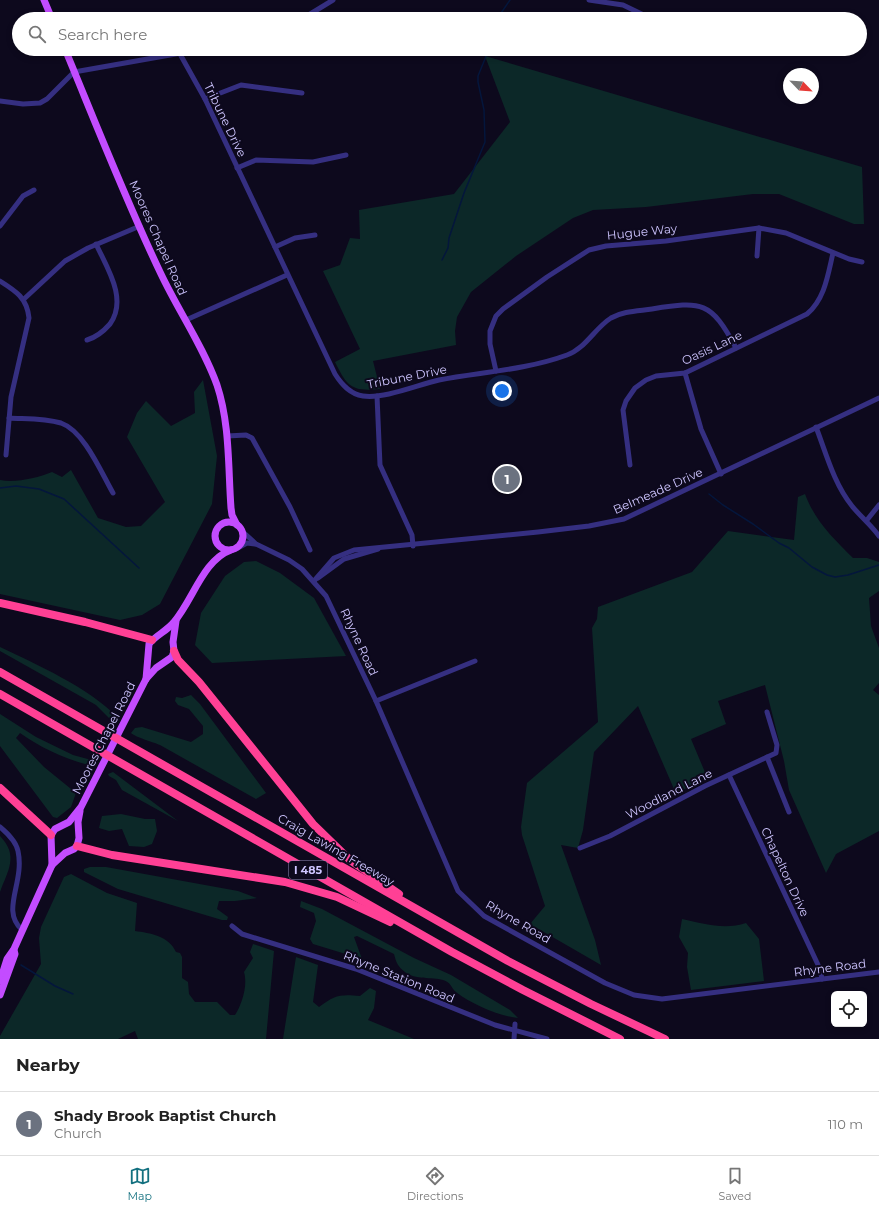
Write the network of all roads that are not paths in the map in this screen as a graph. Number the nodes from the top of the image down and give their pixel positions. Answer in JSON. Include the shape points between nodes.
{"nodes":[{"id":1,"x":44,"y":0,"type":"edge"},
{"id":2,"x":333,"y":0,"type":"edge"},
{"id":3,"x":589,"y":0,"type":"edge"},
{"id":4,"x":49,"y":12,"type":"edge"},
{"id":5,"x":313,"y":12,"type":"edge"},
{"id":6,"x":638,"y":12,"type":"edge"},
{"id":7,"x":68,"y":56,"type":"edge"},
{"id":8,"x":168,"y":56,"type":"edge"},
{"id":9,"x":181,"y":56,"type":"edge"},
{"id":10,"x":74,"y":72,"type":"junction"},
{"id":11,"x":302,"y":93,"type":"dead end"},
{"id":12,"x":205,"y":99,"type":"junction"},
{"id":13,"x":0,"y":101,"type":"edge"},
{"id":14,"x":346,"y":155,"type":"dead end"},
{"id":15,"x":237,"y":168,"type":"junction"},
{"id":16,"x":34,"y":190,"type":"dead end"},
{"id":17,"x":0,"y":226,"type":"edge"},
{"id":18,"x":140,"y":226,"type":"junction"},
{"id":19,"x":759,"y":228,"type":"junction"},
{"id":20,"x":315,"y":235,"type":"dead end"},
{"id":21,"x":96,"y":244,"type":"junction"},
{"id":22,"x":274,"y":247,"type":"junction"},
{"id":23,"x":833,"y":253,"type":"junction"},
{"id":24,"x":757,"y":256,"type":"dead end"},
{"id":25,"x":862,"y":262,"type":"dead end"},
{"id":26,"x":287,"y":275,"type":"junction"},
{"id":27,"x":0,"y":281,"type":"edge"},
{"id":28,"x":24,"y":299,"type":"junction"},
{"id":29,"x":186,"y":320,"type":"junction"},
{"id":30,"x":87,"y":340,"type":"dead end"},
{"id":31,"x":736,"y":348,"type":"junction"},
{"id":32,"x":496,"y":371,"type":"junction"},
{"id":33,"x":685,"y":373,"type":"junction"},
{"id":34,"x":376,"y":396,"type":"junction"},
{"id":35,"x":879,"y":398,"type":"edge"},
{"id":36,"x":9,"y":418,"type":"junction"},
{"id":37,"x":816,"y":427,"type":"junction"},
{"id":38,"x":227,"y":436,"type":"junction"},
{"id":39,"x":6,"y":455,"type":"dead end"},
{"id":40,"x":630,"y":465,"type":"dead end"},
{"id":41,"x":722,"y":474,"type":"junction"},
{"id":42,"x":113,"y":492,"type":"dead end"},
{"id":43,"x":879,"y":505,"type":"edge"},
{"id":44,"x":230,"y":508,"type":"junction"},
{"id":45,"x":867,"y":520,"type":"junction"},
{"id":46,"x":220,"y":524,"type":"junction"},
{"id":47,"x":238,"y":524,"type":"junction"},
{"id":48,"x":243,"y":532,"type":"junction"},
{"id":49,"x":879,"y":536,"type":"edge"},
{"id":50,"x":216,"y":542,"type":"junction"},
{"id":51,"x":256,"y":544,"type":"junction"},
{"id":52,"x":413,"y":546,"type":"junction"},
{"id":53,"x":234,"y":549,"type":"junction"},
{"id":54,"x":310,"y":550,"type":"dead end"},
{"id":55,"x":212,"y":563,"type":"junction"},
{"id":56,"x":314,"y":580,"type":"junction"},
{"id":57,"x":0,"y":603,"type":"edge"},
{"id":58,"x":176,"y":621,"type":"junction"},
{"id":59,"x":156,"y":638,"type":"junction"},
{"id":60,"x":173,"y":642,"type":"junction"},
{"id":61,"x":174,"y":651,"type":"junction"},
{"id":62,"x":475,"y":661,"type":"dead end"},
{"id":63,"x":0,"y":672,"type":"edge"},
{"id":64,"x":146,"y":679,"type":"junction"},
{"id":65,"x":0,"y":694,"type":"edge"},
{"id":66,"x":376,"y":701,"type":"junction"},
{"id":67,"x":767,"y":712,"type":"dead end"},
{"id":68,"x":767,"y":757,"type":"junction"},
{"id":69,"x":729,"y":775,"type":"junction"},
{"id":70,"x":0,"y":788,"type":"edge"},
{"id":71,"x":81,"y":807,"type":"junction"},
{"id":72,"x":789,"y":812,"type":"dead end"},
{"id":73,"x":0,"y":827,"type":"edge"},
{"id":74,"x":51,"y":835,"type":"junction"},
{"id":75,"x":77,"y":846,"type":"junction"},
{"id":76,"x":53,"y":847,"type":"junction"},
{"id":77,"x":580,"y":848,"type":"dead end"},
{"id":78,"x":65,"y":853,"type":"junction"},
{"id":79,"x":52,"y":865,"type":"junction"},
{"id":80,"x":10,"y":886,"type":"dead end"},
{"id":81,"x":8,"y":922,"type":"dead end"},
{"id":82,"x":232,"y":926,"type":"dead end"},
{"id":83,"x":444,"y":926,"type":"junction"},
{"id":84,"x":22,"y":930,"type":"junction"},
{"id":85,"x":14,"y":948,"type":"junction"},
{"id":86,"x":452,"y":952,"type":"junction"},
{"id":87,"x":879,"y":972,"type":"edge"},
{"id":88,"x":822,"y":979,"type":"junction"},
{"id":89,"x":0,"y":981,"type":"edge"},
{"id":90,"x":0,"y":995,"type":"edge"},
{"id":91,"x":515,"y":1024,"type":"dead end"},
{"id":92,"x":514,"y":1031,"type":"junction"},
{"id":93,"x":514,"y":1039,"type":"edge"},
{"id":94,"x":547,"y":1039,"type":"edge"},
{"id":95,"x":620,"y":1039,"type":"edge"},
{"id":96,"x":665,"y":1039,"type":"edge"}],
"edges":[{"from":1,"to":4,"type":"main road"},
{"from":2,"to":5,"type":"street"},
{"from":3,"to":6,"type":"street","via":[[623,5]]},
{"from":7,"to":10,"type":"main road","name":"Moores Chapel Road"},
{"from":8,"to":10,"type":"street"},
{"from":9,"to":12,"type":"street","name":"Tribune Drive"},
{"from":10,"to":13,"type":"street","via":[[51,96],[40,103]]},
{"from":10,"to":18,"type":"main road","name":"Moores Chapel Road"},
{"from":11,"to":12,"type":"street","via":[[241,85]]},
{"from":12,"to":15,"type":"street","name":"Tribune Drive"},
{"from":14,"to":15,"type":"street","via":[[313,162],[256,160]]},
{"from":15,"to":22,"type":"street","name":"Tribune Drive"},
{"from":16,"to":17,"type":"street","via":[[23,196]]},
{"from":18,"to":21,"type":"street"},
{"from":18,"to":29,"type":"main road","name":"Moores Chapel Road","via":[[161,275]]},
{"from":19,"to":23,"type":"street","name":"Hugue Way","via":[[786,233]]},
{"from":19,"to":24,"type":"street"},
{"from":19,"to":32,"type":"street","name":"Hugue Way","via":[[590,250],[547,277],[496,316],[490,331],[490,344]]},
{"from":20,"to":22,"type":"street","via":[[295,238]]},
{"from":21,"to":28,"type":"street","via":[[65,260]]},
{"from":21,"to":30,"type":"street","via":[[115,286],[117,305],[106,329],[100,335]]},
{"from":22,"to":26,"type":"street","name":"Tribune Drive"},
{"from":23,"to":25,"type":"street","name":"Hugue Way"},
{"from":23,"to":31,"type":"street","name":"Oasis Lane","via":[[822,294],[813,309]]},
{"from":26,"to":29,"type":"street"},
{"from":26,"to":34,"type":"street","name":"Tribune Drive","via":[[339,380],[357,395]]},
{"from":27,"to":28,"type":"street"},
{"from":28,"to":36,"type":"street","via":[[29,311],[29,325],[17,363]]},
{"from":29,"to":38,"type":"main road","name":"Moores Chapel Road","via":[[217,385]]},
{"from":31,"to":32,"type":"street","name":"Tribune Drive","via":[[724,325],[714,314],[701,306],[680,304],[616,316],[568,355]]},
{"from":31,"to":33,"type":"street","name":"Oasis Lane"},
{"from":32,"to":34,"type":"street","name":"Tribune Drive","via":[[439,380]]},
{"from":33,"to":40,"type":"street","name":"Oasis Lane","via":[[656,376],[646,380],[635,388],[626,401],[624,421]]},
{"from":33,"to":41,"type":"street","via":[[701,429]]},
{"from":34,"to":52,"type":"street","via":[[380,465],[412,535]]},
{"from":35,"to":37,"type":"street","name":"Belmeade Drive"},
{"from":36,"to":39,"type":"street"},
{"from":36,"to":42,"type":"street","via":[[54,422],[74,430]]},
{"from":37,"to":41,"type":"street","name":"Belmeade Drive"},
{"from":37,"to":45,"type":"street","via":[[839,486],[852,506]]},
{"from":38,"to":44,"type":"main road","name":"Moores Chapel Road"},
{"from":38,"to":54,"type":"street","via":[[246,435],[252,438],[290,507]]},
{"from":41,"to":52,"type":"street","name":"Belmeade Drive","via":[[632,516],[607,523]]},
{"from":43,"to":45,"type":"street"},
{"from":44,"to":46,"type":"main road"},
{"from":44,"to":47,"type":"main road","name":"Moores Chapel Road"},
{"from":45,"to":49,"type":"street"},
{"from":46,"to":47,"type":"main road"},
{"from":46,"to":50,"type":"main road","via":[[215,532]]},
{"from":47,"to":48,"type":"main road"},
{"from":48,"to":51,"type":"street","name":"Rhyne Road"},
{"from":48,"to":53,"type":"main road","via":[[242,541]]},
{"from":50,"to":53,"type":"main road","via":[[222,549]]},
{"from":50,"to":55,"type":"main road"},
{"from":51,"to":53,"type":"street","via":[[247,543]]},
{"from":51,"to":56,"type":"street","name":"Rhyne Road","via":[[289,560]]},
{"from":52,"to":56,"type":"street","name":"Belmeade Drive","via":[[360,549],[342,554],[325,566]]},
{"from":53,"to":55,"type":"main road","via":[[220,555]]},
{"from":55,"to":58,"type":"main road"},
{"from":56,"to":66,"type":"street","name":"Rhyne Road","via":[[329,601]]},
{"from":57,"to":59,"type":"highway"},
{"from":58,"to":59,"type":"main road"},
{"from":58,"to":60,"type":"main road"},
{"from":59,"to":60,"type":"main road","via":[[167,637]]},
{"from":59,"to":64,"type":"main road","name":"Moores Chapel Road","via":[[147,649]]},
{"from":60,"to":61,"type":"main road"},
{"from":61,"to":64,"type":"main road","name":"Moores Chapel Road","via":[[169,660],[156,668]]},
{"from":61,"to":83,"type":"highway","via":[[178,660],[323,834],[350,860]]},
{"from":62,"to":66,"type":"street"},
{"from":63,"to":83,"type":"highway","name":"Craig Lawing Freeway","number":"I 485"},
{"from":64,"to":71,"type":"main road","name":"Moores Chapel Road"},
{"from":65,"to":86,"type":"highway","number":"I 485"},
{"from":66,"to":88,"type":"street","name":"Rhyne Road","via":[[458,891],[484,916],[605,983],[634,995],[662,999]]},
{"from":67,"to":68,"type":"street","name":"Woodland Lane","via":[[778,748],[776,753]]},
{"from":68,"to":69,"type":"street","name":"Woodland Lane"},
{"from":68,"to":72,"type":"street"},
{"from":69,"to":77,"type":"street","name":"Woodland Lane","via":[[610,836]]},
{"from":69,"to":88,"type":"street","name":"Chapelton Drive","via":[[820,969]]},
{"from":70,"to":74,"type":"highway"},
{"from":71,"to":74,"type":"main road","name":"Moores Chapel Road","via":[[69,822],[55,829]]},
{"from":71,"to":75,"type":"main road","name":"Moores Chapel Road"},
{"from":73,"to":80,"type":"street","via":[[18,850],[18,868]]},
{"from":74,"to":76,"type":"main road"},
{"from":75,"to":78,"type":"main road"},
{"from":75,"to":86,"type":"highway","via":[[112,855],[261,877],[306,887],[353,904]]},
{"from":76,"to":78,"type":"main road","via":[[58,852]]},
{"from":76,"to":79,"type":"main road"},
{"from":78,"to":79,"type":"main road"},
{"from":79,"to":84,"type":"main road"},
{"from":81,"to":84,"type":"street"},
{"from":82,"to":92,"type":"street","name":"Rhyne Station Road","via":[[242,934],[356,969],[452,1009]]},
{"from":83,"to":96,"type":"highway","name":"Craig Lawing Freeway","number":"I 485","via":[[550,983]]},
{"from":84,"to":85,"type":"main road"},
{"from":85,"to":89,"type":"main road","via":[[7,959]]},
{"from":85,"to":90,"type":"main road","via":[[15,954]]},
{"from":86,"to":95,"type":"highway","number":"I 485"},
{"from":87,"to":88,"type":"street","name":"Rhyne Road"},
{"from":91,"to":92,"type":"street"},
{"from":92,"to":93,"type":"street"},
{"from":92,"to":94,"type":"street","name":"Rhyne Station Road"}]}
